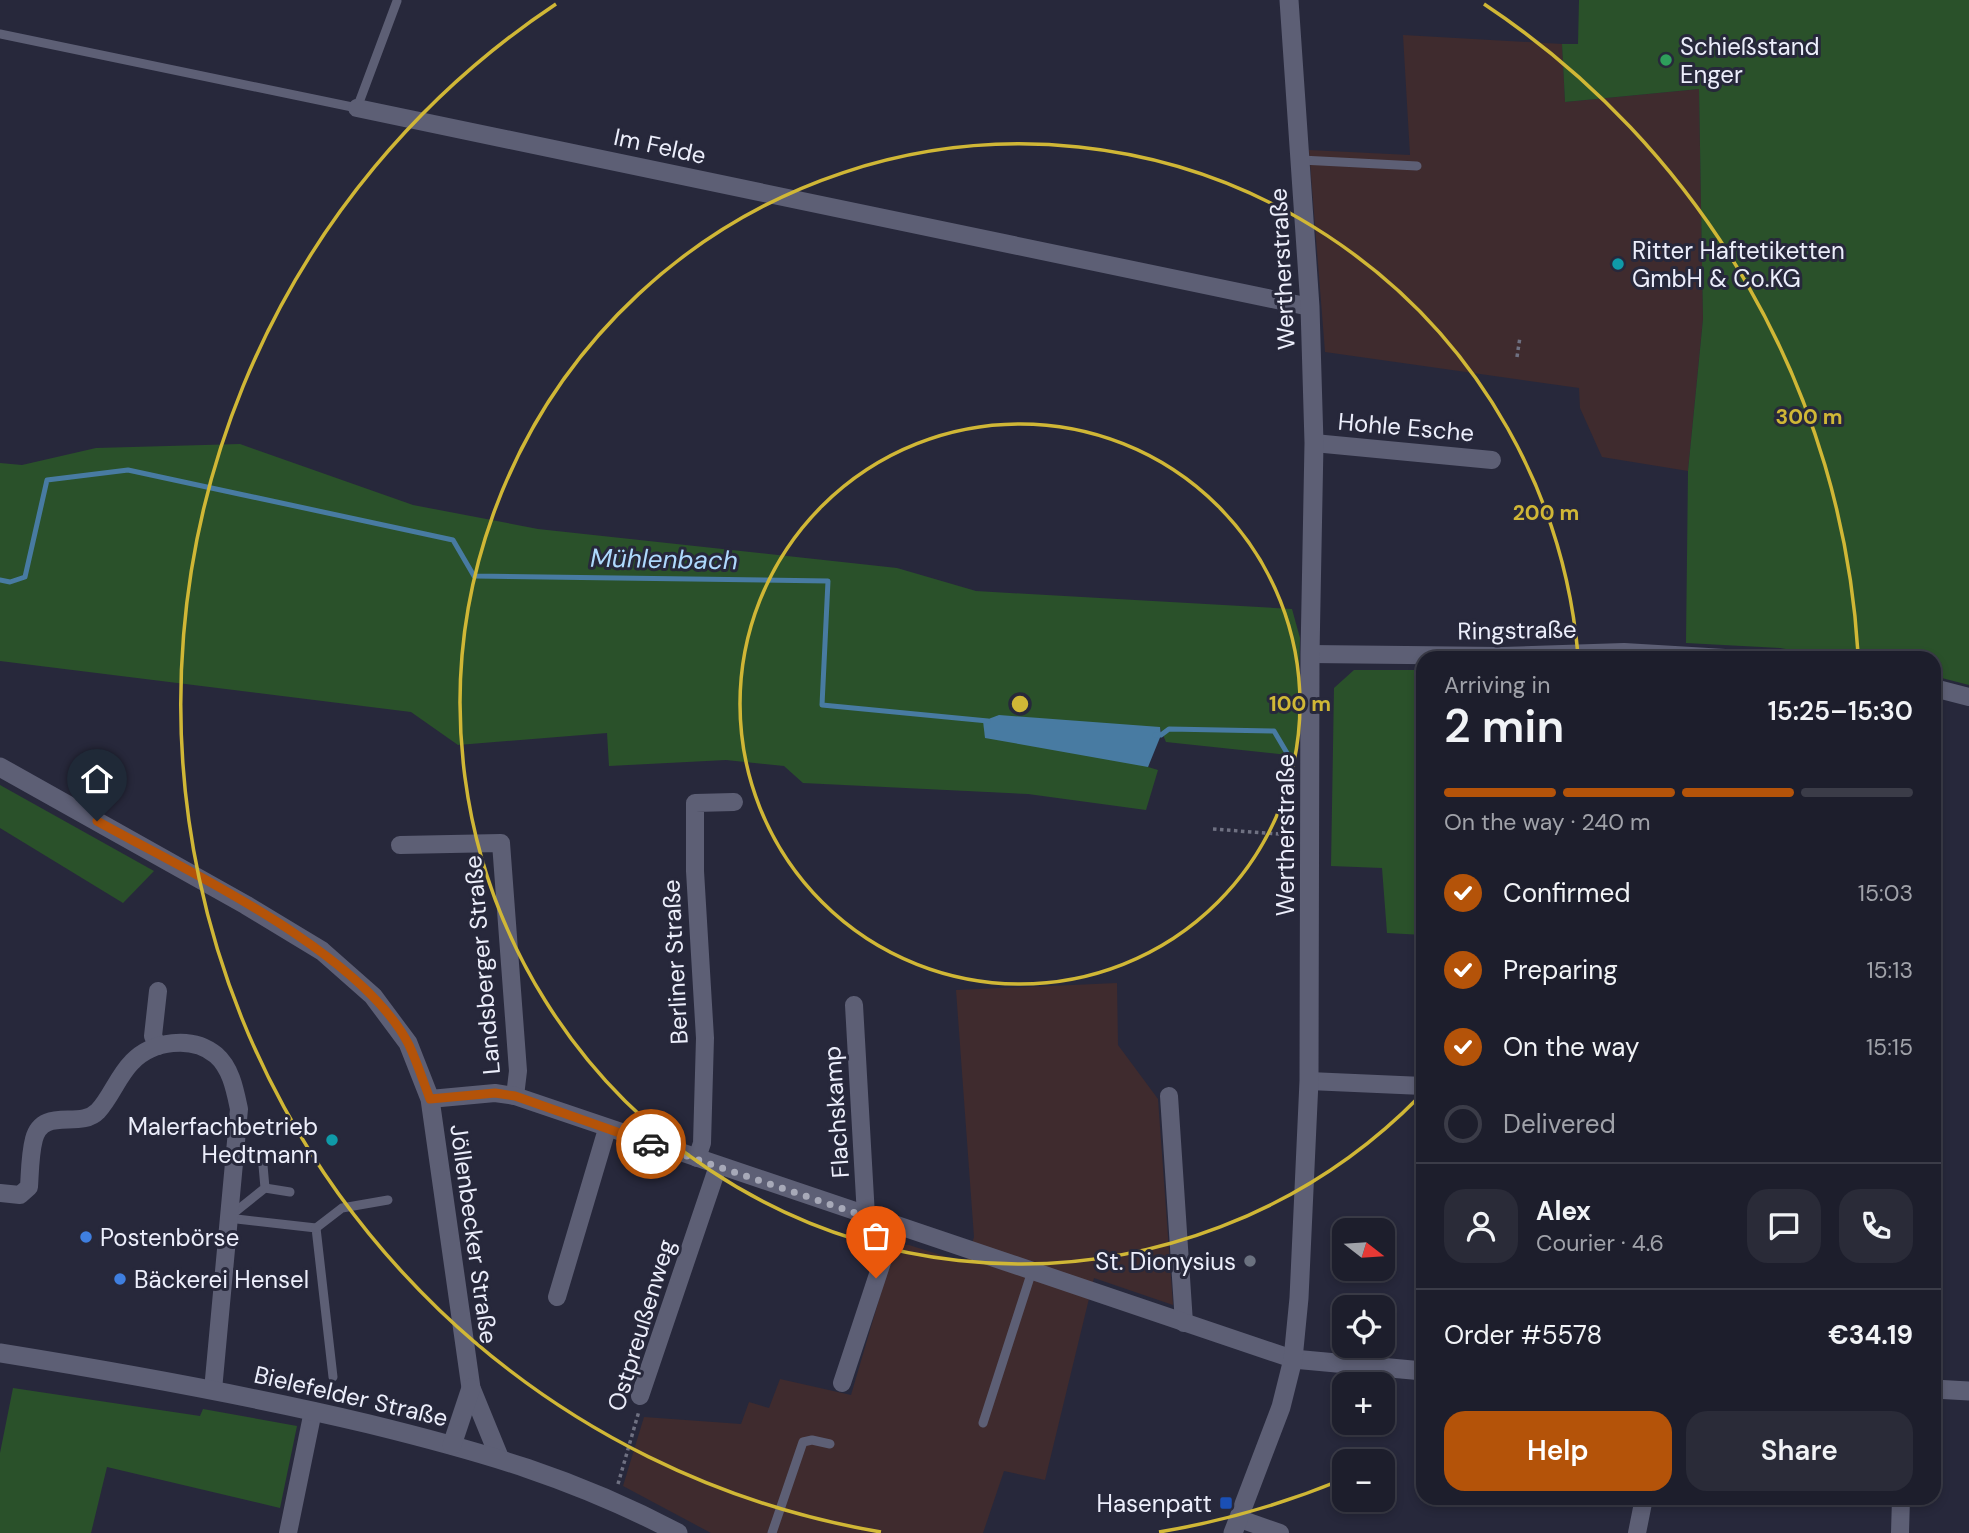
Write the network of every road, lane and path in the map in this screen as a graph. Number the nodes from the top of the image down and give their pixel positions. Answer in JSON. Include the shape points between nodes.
{"nodes":[{"id":1,"x":1289,"y":0,"type":"edge"},
{"id":2,"x":397,"y":1,"type":"edge"},
{"id":3,"x":0,"y":34,"type":"edge"},
{"id":4,"x":357,"y":108,"type":"junction"},
{"id":5,"x":1301,"y":160,"type":"junction"},
{"id":6,"x":1417,"y":166,"type":"dead end"},
{"id":7,"x":1310,"y":307,"type":"junction"},
{"id":8,"x":1520,"y":337,"type":"dead end"},
{"id":9,"x":1517,"y":357,"type":"dead end"},
{"id":10,"x":1314,"y":443,"type":"junction"},
{"id":11,"x":1492,"y":460,"type":"dead end"},
{"id":12,"x":1310,"y":654,"type":"junction"},
{"id":13,"x":1416,"y":655,"type":"edge"},
{"id":14,"x":1941,"y":690,"type":"edge"},
{"id":15,"x":1969,"y":697,"type":"edge"},
{"id":16,"x":0,"y":767,"type":"edge"},
{"id":17,"x":734,"y":802,"type":"dead end"},
{"id":18,"x":1213,"y":829,"type":"dead end"},
{"id":19,"x":1310,"y":836,"type":"junction"},
{"id":20,"x":400,"y":845,"type":"dead end"},
{"id":21,"x":158,"y":991,"type":"dead end"},
{"id":22,"x":853,"y":1004,"type":"dead end"},
{"id":23,"x":158,"y":1046,"type":"junction"},
{"id":24,"x":1309,"y":1081,"type":"junction"},
{"id":25,"x":1416,"y":1086,"type":"edge"},
{"id":26,"x":515,"y":1096,"type":"junction"},
{"id":27,"x":1169,"y":1096,"type":"dead end"},
{"id":28,"x":438,"y":1098,"type":"junction"},
{"id":29,"x":607,"y":1129,"type":"junction"},
{"id":30,"x":262,"y":1154,"type":"dead end"},
{"id":31,"x":697,"y":1158,"type":"junction"},
{"id":32,"x":718,"y":1166,"type":"junction"},
{"id":33,"x":265,"y":1188,"type":"junction"},
{"id":34,"x":290,"y":1192,"type":"dead end"},
{"id":35,"x":0,"y":1193,"type":"edge"},
{"id":36,"x":388,"y":1200,"type":"dead end"},
{"id":37,"x":866,"y":1216,"type":"junction"},
{"id":38,"x":228,"y":1218,"type":"junction"},
{"id":39,"x":894,"y":1226,"type":"junction"},
{"id":40,"x":316,"y":1228,"type":"junction"},
{"id":41,"x":1032,"y":1271,"type":"junction"},
{"id":42,"x":557,"y":1297,"type":"dead end"},
{"id":43,"x":1184,"y":1323,"type":"junction"},
{"id":44,"x":0,"y":1353,"type":"edge"},
{"id":45,"x":1293,"y":1359,"type":"junction"},
{"id":46,"x":1416,"y":1370,"type":"edge"},
{"id":47,"x":333,"y":1377,"type":"dead end"},
{"id":48,"x":842,"y":1383,"type":"dead end"},
{"id":49,"x":471,"y":1388,"type":"junction"},
{"id":50,"x":1941,"y":1389,"type":"edge"},
{"id":51,"x":213,"y":1390,"type":"junction"},
{"id":52,"x":1969,"y":1391,"type":"edge"},
{"id":53,"x":640,"y":1396,"type":"joint"},
{"id":54,"x":313,"y":1411,"type":"junction"},
{"id":55,"x":983,"y":1423,"type":"dead end"},
{"id":56,"x":830,"y":1444,"type":"dead end"},
{"id":57,"x":452,"y":1445,"type":"junction"},
{"id":58,"x":500,"y":1459,"type":"junction"},
{"id":59,"x":614,"y":1500,"type":"junction"},
{"id":60,"x":1643,"y":1505,"type":"edge"},
{"id":61,"x":1901,"y":1505,"type":"edge"},
{"id":62,"x":1237,"y":1526,"type":"edge"},
{"id":63,"x":288,"y":1533,"type":"edge"},
{"id":64,"x":678,"y":1533,"type":"edge"},
{"id":65,"x":772,"y":1533,"type":"edge"},
{"id":66,"x":1280,"y":1533,"type":"edge"},
{"id":67,"x":1637,"y":1533,"type":"edge"},
{"id":68,"x":1900,"y":1533,"type":"edge"}],
"edges":[{"from":1,"to":5,"type":"main road","name":"Wertherstraße"},
{"from":2,"to":4,"type":"lane"},
{"from":3,"to":4,"type":"lane","name":"Im Felde"},
{"from":4,"to":7,"type":"street","name":"Im Felde"},
{"from":5,"to":6,"type":"lane"},
{"from":5,"to":7,"type":"main road","name":"Wertherstraße"},
{"from":7,"to":10,"type":"main road","name":"Wertherstraße"},
{"from":8,"to":9,"type":"path"},
{"from":10,"to":11,"type":"street","name":"Hohle Esche"},
{"from":10,"to":12,"type":"main road","name":"Wertherstraße"},
{"from":12,"to":13,"type":"street","name":"Ringstraße"},
{"from":12,"to":19,"type":"main road","name":"Wertherstraße"},
{"from":14,"to":15,"type":"street"},
{"from":16,"to":28,"type":"main road","name":"Jöllenbecker Straße","via":[[322,951],[373,996],[408,1043]]},
{"from":17,"to":31,"type":"street","name":"Berliner Straße","via":[[695,803],[705,1038],[702,1143]]},
{"from":18,"to":19,"type":"path"},
{"from":19,"to":24,"type":"main road","name":"Wertherstraße"},
{"from":20,"to":26,"type":"street","name":"Landsberger Straße","via":[[500,843],[518,1071]]},
{"from":21,"to":23,"type":"street","via":[[153,1036]]},
{"from":22,"to":37,"type":"street","name":"Flachskamp"},
{"from":23,"to":35,"type":"street","via":[[130,1063],[96,1114],[53,1119],[42,1126],[34,1137],[29,1187],[20,1195]]},
{"from":23,"to":38,"type":"street","via":[[199,1046],[216,1056],[232,1078],[239,1109]]},
{"from":24,"to":25,"type":"street"},
{"from":24,"to":45,"type":"main road","name":"Wertherstraße"},
{"from":26,"to":28,"type":"street","via":[[495,1093]]},
{"from":26,"to":29,"type":"street"},
{"from":27,"to":43,"type":"street"},
{"from":28,"to":49,"type":"main road","name":"Jöllenbecker Straße"},
{"from":29,"to":31,"type":"street"},
{"from":29,"to":42,"type":"street"},
{"from":30,"to":33,"type":"lane"},
{"from":31,"to":32,"type":"street"},
{"from":32,"to":37,"type":"street"},
{"from":32,"to":53,"type":"street","name":"Ostpreußenweg"},
{"from":33,"to":34,"type":"lane"},
{"from":33,"to":38,"type":"lane"},
{"from":36,"to":40,"type":"lane","via":[[342,1208]]},
{"from":37,"to":39,"type":"street"},
{"from":38,"to":40,"type":"lane"},
{"from":38,"to":51,"type":"street"},
{"from":39,"to":41,"type":"street"},
{"from":39,"to":48,"type":"street"},
{"from":40,"to":47,"type":"lane"},
{"from":41,"to":43,"type":"street"},
{"from":41,"to":55,"type":"lane"},
{"from":43,"to":45,"type":"street"},
{"from":44,"to":51,"type":"main road","name":"Bielefelder Straße"},
{"from":45,"to":46,"type":"main road"},
{"from":45,"to":62,"type":"main road","name":"Wertherstraße","via":[[1281,1407]]},
{"from":49,"to":57,"type":"main road","name":"Jöllenbecker Straße"},
{"from":49,"to":58,"type":"main road","name":"Jöllenbecker Straße"},
{"from":50,"to":52,"type":"main road"},
{"from":51,"to":54,"type":"main road","name":"Bielefelder Straße"},
{"from":53,"to":59,"type":"path","name":"Ostpreußenweg"},
{"from":54,"to":57,"type":"main road","name":"Bielefelder Straße"},
{"from":54,"to":63,"type":"street"},
{"from":56,"to":65,"type":"lane","via":[[803,1441]]},
{"from":57,"to":58,"type":"main road","name":"Bielefelder Straße"},
{"from":58,"to":59,"type":"main road","name":"Bielefelder Straße"},
{"from":59,"to":64,"type":"main road","name":"Bielefelder Straße"},
{"from":60,"to":67,"type":"street"},
{"from":61,"to":68,"type":"street"},
{"from":62,"to":66,"type":"street"}]}
